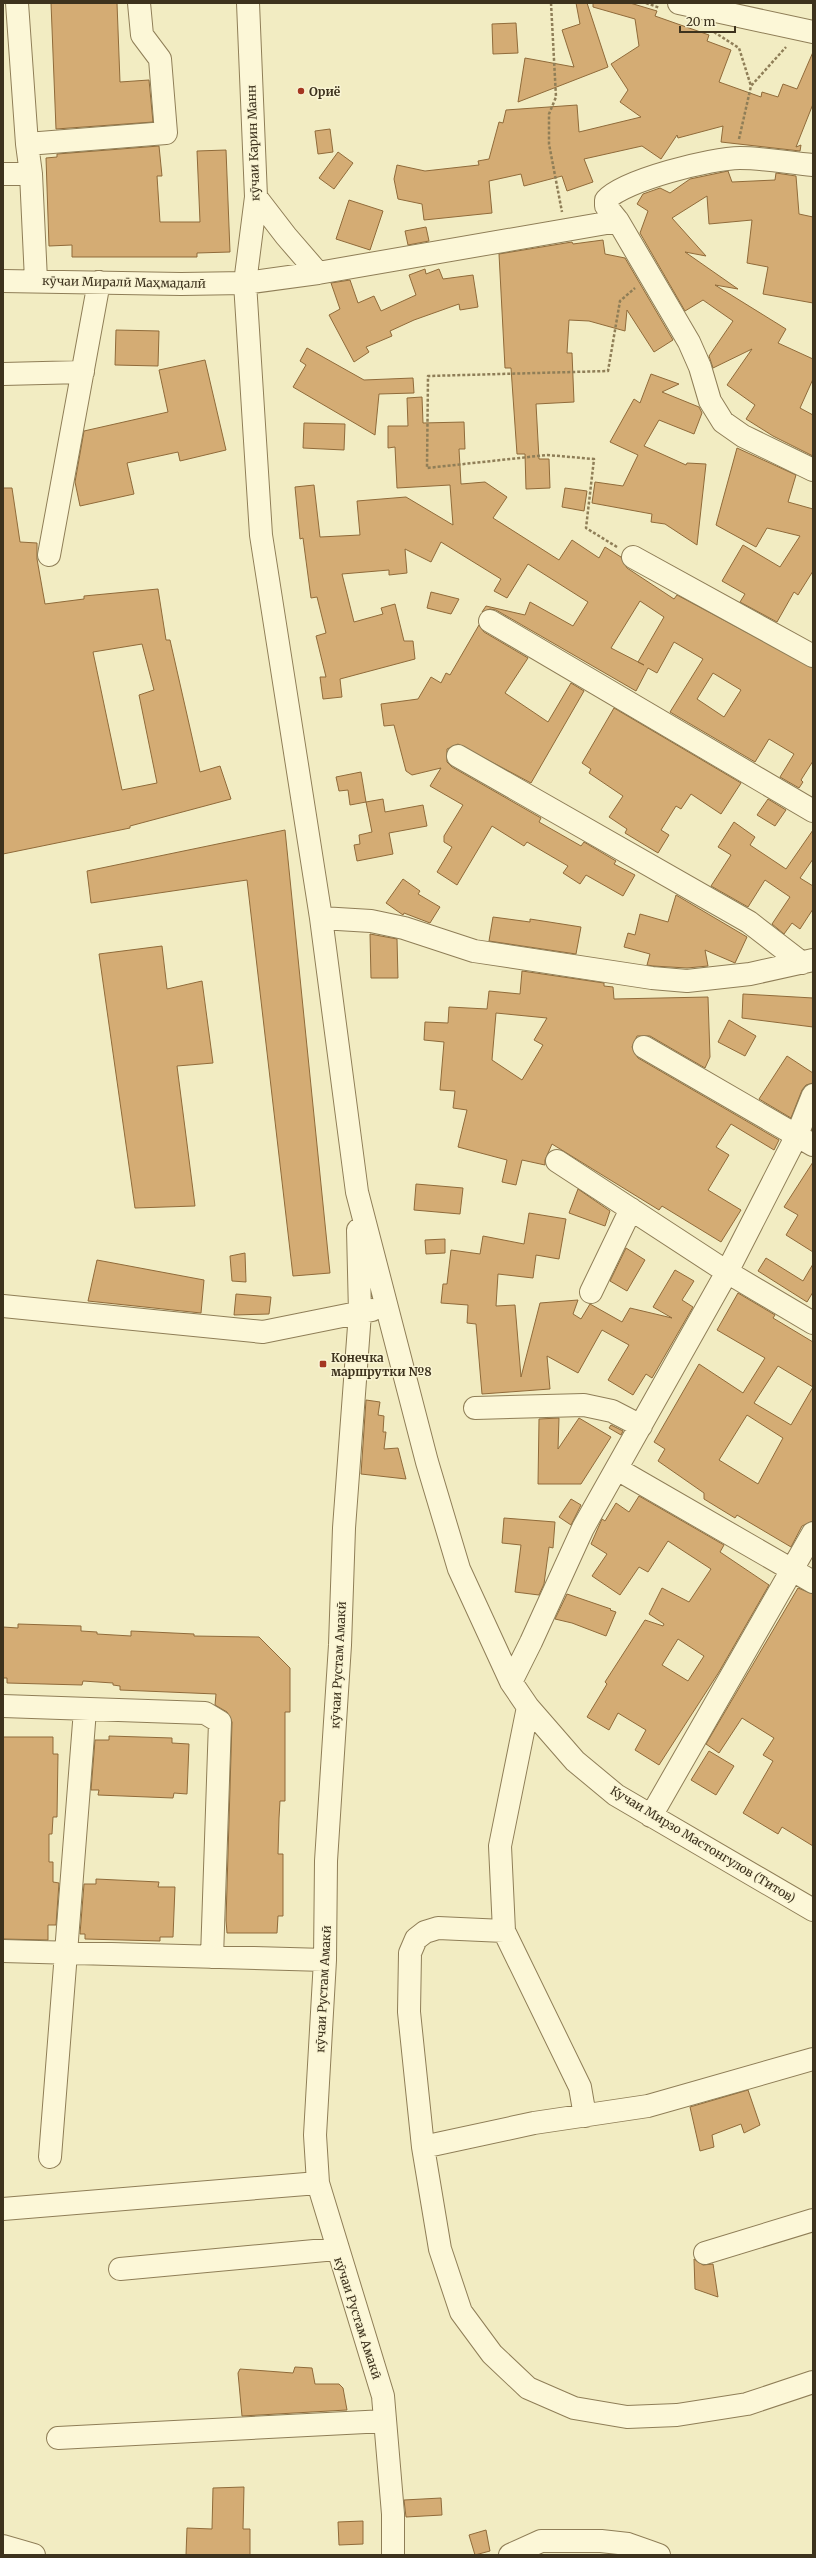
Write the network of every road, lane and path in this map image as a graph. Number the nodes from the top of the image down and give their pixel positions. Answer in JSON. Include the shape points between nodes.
{"nodes":[{"id":1,"x":17,"y":3,"type":"edge"},
{"id":2,"x":139,"y":3,"type":"edge"},
{"id":3,"x":248,"y":3,"type":"edge"},
{"id":4,"x":551,"y":3,"type":"edge"},
{"id":5,"x":646,"y":3,"type":"edge"},
{"id":6,"x":671,"y":6,"type":"edge"},
{"id":7,"x":711,"y":30,"type":"dead end"},
{"id":8,"x":808,"y":31,"type":"edge"},
{"id":9,"x":751,"y":86,"type":"junction"},
{"id":10,"x":27,"y":144,"type":"junction"},
{"id":11,"x":734,"y":159,"type":"junction"},
{"id":12,"x":813,"y":165,"type":"edge"},
{"id":13,"x":3,"y":174,"type":"edge"},
{"id":14,"x":31,"y":174,"type":"junction"},
{"id":15,"x":256,"y":197,"type":"junction"},
{"id":16,"x":618,"y":221,"type":"junction"},
{"id":17,"x":565,"y":229,"type":"junction"},
{"id":18,"x":318,"y":273,"type":"junction"},
{"id":19,"x":648,"y":275,"type":"junction"},
{"id":20,"x":36,"y":280,"type":"junction"},
{"id":21,"x":3,"y":281,"type":"edge"},
{"id":22,"x":100,"y":282,"type":"junction"},
{"id":23,"x":245,"y":283,"type":"junction"},
{"id":24,"x":83,"y":372,"type":"junction"},
{"id":25,"x":3,"y":374,"type":"edge"},
{"id":26,"x":813,"y":470,"type":"edge"},
{"id":27,"x":49,"y":555,"type":"dead end"},
{"id":28,"x":633,"y":557,"type":"joint"},
{"id":29,"x":490,"y":621,"type":"dead end"},
{"id":30,"x":813,"y":656,"type":"edge"},
{"id":31,"x":458,"y":756,"type":"dead end"},
{"id":32,"x":813,"y":811,"type":"edge"},
{"id":33,"x":322,"y":918,"type":"junction"},
{"id":34,"x":808,"y":962,"type":"edge"},
{"id":35,"x":644,"y":1047,"type":"dead end"},
{"id":36,"x":813,"y":1095,"type":"edge"},
{"id":37,"x":805,"y":1140,"type":"edge"},
{"id":38,"x":557,"y":1161,"type":"dead end"},
{"id":39,"x":357,"y":1192,"type":"junction"},
{"id":40,"x":631,"y":1209,"type":"junction"},
{"id":41,"x":727,"y":1272,"type":"junction"},
{"id":42,"x":590,"y":1292,"type":"dead end"},
{"id":43,"x":3,"y":1306,"type":"edge"},
{"id":44,"x":386,"y":1307,"type":"junction"},
{"id":45,"x":360,"y":1313,"type":"junction"},
{"id":46,"x":813,"y":1323,"type":"edge"},
{"id":47,"x":475,"y":1408,"type":"dead end"},
{"id":48,"x":641,"y":1426,"type":"junction"},
{"id":49,"x":617,"y":1469,"type":"junction"},
{"id":50,"x":813,"y":1533,"type":"edge"},
{"id":51,"x":792,"y":1571,"type":"junction"},
{"id":52,"x":813,"y":1582,"type":"edge"},
{"id":53,"x":511,"y":1682,"type":"junction"},
{"id":54,"x":3,"y":1706,"type":"edge"},
{"id":55,"x":528,"y":1707,"type":"junction"},
{"id":56,"x":85,"y":1710,"type":"junction"},
{"id":57,"x":651,"y":1816,"type":"junction"},
{"id":58,"x":813,"y":1910,"type":"edge"},
{"id":59,"x":504,"y":1931,"type":"junction"},
{"id":60,"x":3,"y":1950,"type":"edge"},
{"id":61,"x":67,"y":1953,"type":"junction"},
{"id":62,"x":212,"y":1957,"type":"junction"},
{"id":63,"x":325,"y":1960,"type":"junction"},
{"id":64,"x":813,"y":2059,"type":"edge"},
{"id":65,"x":585,"y":2116,"type":"junction"},
{"id":66,"x":423,"y":2148,"type":"junction"},
{"id":67,"x":50,"y":2158,"type":"dead end"},
{"id":68,"x":318,"y":2183,"type":"junction"},
{"id":69,"x":3,"y":2209,"type":"edge"},
{"id":70,"x":813,"y":2220,"type":"edge"},
{"id":71,"x":336,"y":2249,"type":"junction"},
{"id":72,"x":705,"y":2252,"type":"dead end"},
{"id":73,"x":120,"y":2269,"type":"dead end"},
{"id":74,"x":813,"y":2382,"type":"edge"},
{"id":75,"x":385,"y":2421,"type":"junction"},
{"id":76,"x":58,"y":2438,"type":"dead end"},
{"id":77,"x":3,"y":2546,"type":"edge"},
{"id":78,"x":34,"y":2555,"type":"edge"},
{"id":79,"x":393,"y":2555,"type":"edge"},
{"id":80,"x":510,"y":2555,"type":"edge"},
{"id":81,"x":659,"y":2555,"type":"edge"}],
"edges":[{"from":1,"to":10,"type":"street"},
{"from":2,"to":10,"type":"street","via":[[142,35],[160,59],[166,133]]},
{"from":3,"to":15,"type":"street","name":"кӯчаи Карин Манн"},
{"from":4,"to":17,"type":"path","via":[[556,97],[549,114],[549,144]]},
{"from":5,"to":6,"type":"path"},
{"from":6,"to":8,"type":"street"},
{"from":7,"to":9,"type":"path","via":[[739,48]]},
{"from":8,"to":9,"type":"path"},
{"from":9,"to":11,"type":"path"},
{"from":10,"to":14,"type":"street"},
{"from":11,"to":12,"type":"street"},
{"from":11,"to":16,"type":"street","via":[[701,164],[649,178],[612,194],[606,200],[606,206]]},
{"from":13,"to":14,"type":"street"},
{"from":14,"to":20,"type":"street"},
{"from":15,"to":18,"type":"street"},
{"from":15,"to":23,"type":"street","name":"кӯчаи Карин Манн"},
{"from":16,"to":17,"type":"street","name":"кӯчаи Миралӣ Маҳмадалӣ"},
{"from":16,"to":19,"type":"street"},
{"from":17,"to":18,"type":"street","name":"кӯчаи Миралӣ Маҳмадалӣ"},
{"from":18,"to":23,"type":"street","name":"кӯчаи Миралӣ Маҳмадалӣ"},
{"from":19,"to":26,"type":"street","via":[[689,342],[700,366],[710,401],[723,422],[743,436]]},
{"from":19,"to":28,"type":"path","via":[[620,301],[608,371],[428,376],[427,468],[547,455],[594,459],[586,528]]},
{"from":20,"to":21,"type":"street","name":"кӯчаи Миралӣ Маҳмадалӣ"},
{"from":20,"to":22,"type":"street","name":"кӯчаи Миралӣ Маҳмадалӣ"},
{"from":22,"to":23,"type":"street","name":"кӯчаи Миралӣ Маҳмадалӣ"},
{"from":22,"to":24,"type":"street"},
{"from":23,"to":33,"type":"street","name":"кӯчаи Карин Манн","via":[[261,535]]},
{"from":24,"to":25,"type":"street"},
{"from":24,"to":27,"type":"street"},
{"from":28,"to":30,"type":"street"},
{"from":29,"to":32,"type":"street"},
{"from":31,"to":34,"type":"street","via":[[749,922]]},
{"from":33,"to":34,"type":"street","via":[[371,921],[404,928],[474,951],[652,978],[687,981],[750,974]]},
{"from":33,"to":39,"type":"street","name":"кӯчаи Карин Манн"},
{"from":35,"to":37,"type":"street"},
{"from":36,"to":37,"type":"street"},
{"from":37,"to":41,"type":"street"},
{"from":38,"to":40,"type":"street"},
{"from":39,"to":44,"type":"street","name":"Кучаи Мирзо Мастонгулов (Титов)"},
{"from":39,"to":45,"type":"street","name":"кӯчаи Рустам Амакӣ"},
{"from":40,"to":41,"type":"street"},
{"from":40,"to":42,"type":"street"},
{"from":41,"to":46,"type":"street"},
{"from":41,"to":48,"type":"street"},
{"from":43,"to":45,"type":"street","via":[[263,1332]]},
{"from":44,"to":45,"type":"street"},
{"from":44,"to":53,"type":"street","name":"Кучаи Мирзо Мастонгулов (Титов)","via":[[425,1455],[459,1569]]},
{"from":45,"to":63,"type":"street","name":"кӯчаи Рустам Амакӣ","via":[[344,1528],[326,1861]]},
{"from":47,"to":48,"type":"street","via":[[584,1405],[612,1411]]},
{"from":48,"to":49,"type":"street"},
{"from":49,"to":51,"type":"street"},
{"from":49,"to":53,"type":"street","via":[[583,1528]]},
{"from":50,"to":51,"type":"street"},
{"from":51,"to":52,"type":"street"},
{"from":51,"to":57,"type":"street"},
{"from":53,"to":55,"type":"street","name":"Кучаи Мирзо Мастонгулов (Титов)"},
{"from":54,"to":56,"type":"street"},
{"from":55,"to":57,"type":"street","name":"Кучаи Мирзо Мастонгулов (Титов)","via":[[575,1761],[616,1794]]},
{"from":55,"to":59,"type":"street","via":[[500,1846]]},
{"from":56,"to":61,"type":"street"},
{"from":56,"to":62,"type":"street","via":[[205,1712],[220,1722]]},
{"from":57,"to":58,"type":"street","name":"Кучаи Мирзо Мастонгулов (Титов)"},
{"from":59,"to":65,"type":"street","via":[[580,2087]]},
{"from":59,"to":66,"type":"street","via":[[438,1928],[425,1932],[416,1939],[410,1953],[409,2012]]},
{"from":60,"to":61,"type":"street"},
{"from":61,"to":62,"type":"street"},
{"from":61,"to":67,"type":"street"},
{"from":62,"to":63,"type":"street"},
{"from":63,"to":68,"type":"street","name":"кӯчаи Рустам Амакӣ","via":[[315,2135]]},
{"from":64,"to":65,"type":"street","via":[[648,2106]]},
{"from":65,"to":66,"type":"street","via":[[534,2123]]},
{"from":66,"to":74,"type":"street","via":[[440,2249],[461,2312],[492,2354],[528,2388],[574,2408],[626,2417],[677,2415],[747,2404]]},
{"from":68,"to":69,"type":"street"},
{"from":68,"to":71,"type":"street","name":"кӯчаи Рустам Амакӣ"},
{"from":70,"to":72,"type":"street"},
{"from":71,"to":73,"type":"street"},
{"from":71,"to":75,"type":"street","name":"кӯчаи Рустам Амакӣ","via":[[383,2396]]},
{"from":75,"to":76,"type":"street"},
{"from":75,"to":79,"type":"street","name":"кӯчаи Рустам Амакӣ","via":[[393,2514]]},
{"from":77,"to":78,"type":"street"},
{"from":80,"to":81,"type":"street","via":[[541,2541],[601,2541],[628,2544]]}]}
